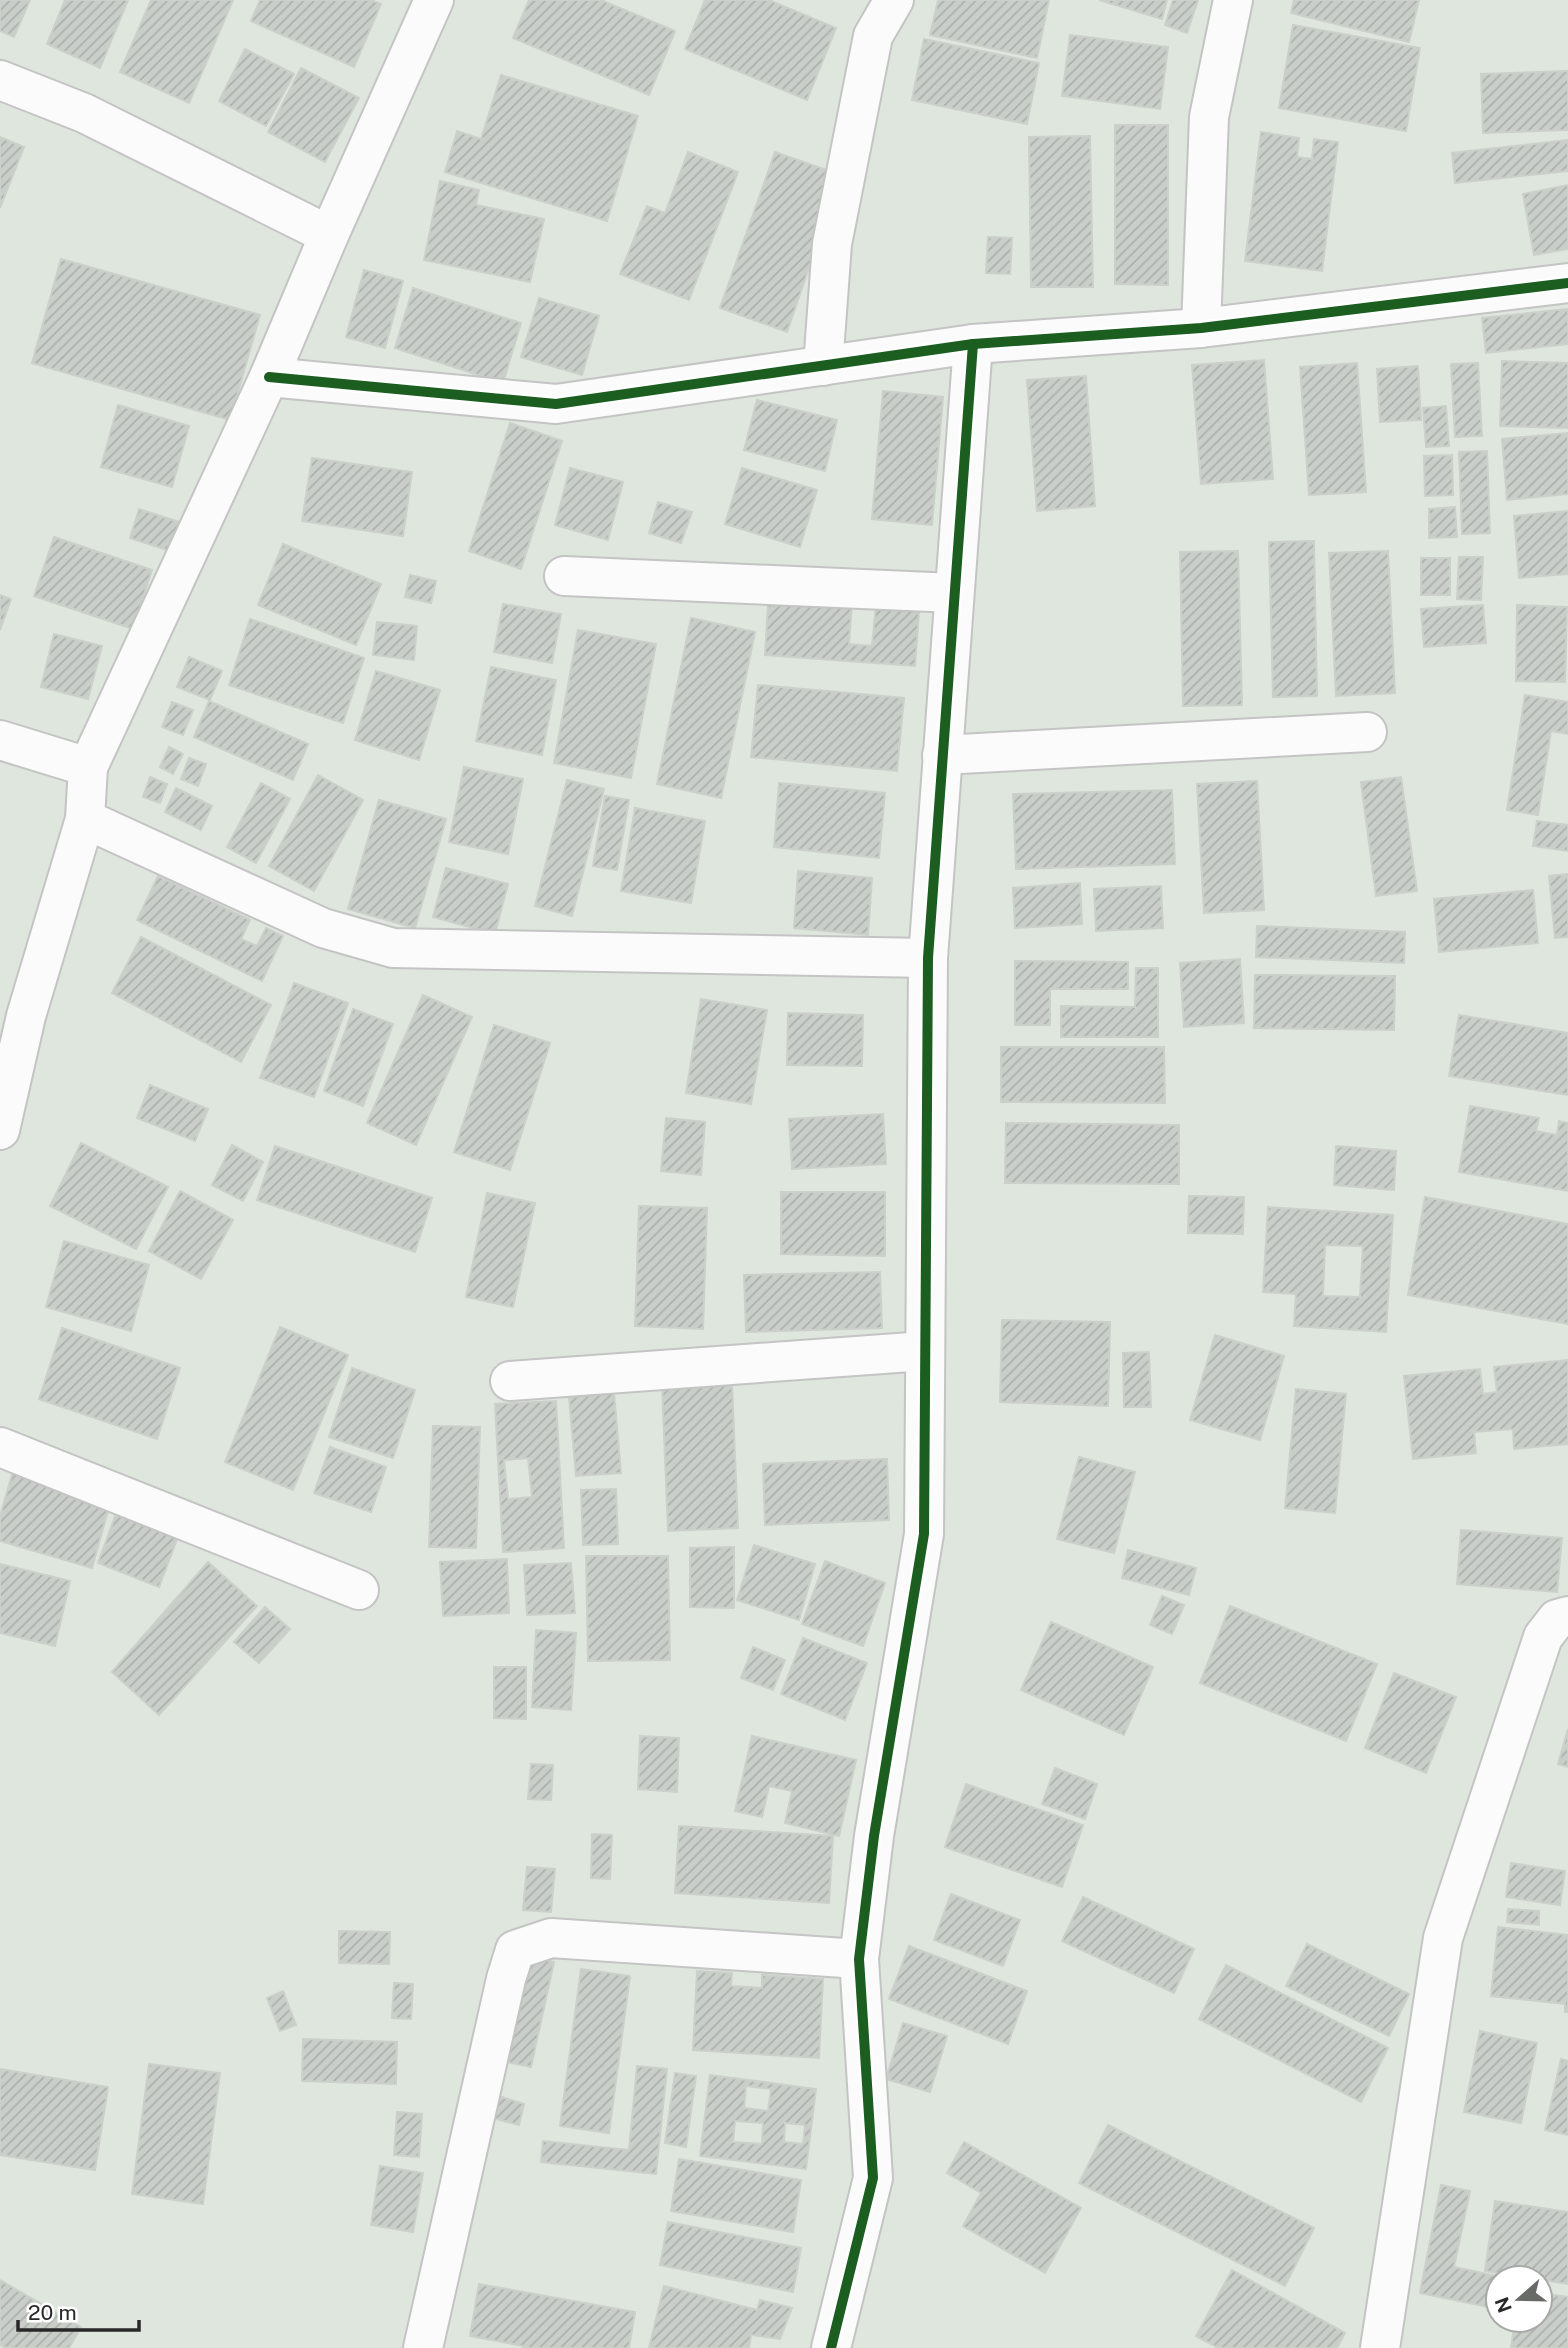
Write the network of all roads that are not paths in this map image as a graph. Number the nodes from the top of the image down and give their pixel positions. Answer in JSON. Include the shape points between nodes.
{"nodes":[{"id":1,"x":434,"y":0,"type":"edge"},
{"id":2,"x":894,"y":0,"type":"edge"},
{"id":3,"x":1233,"y":0,"type":"edge"},
{"id":4,"x":0,"y":80,"type":"edge"},
{"id":5,"x":329,"y":234,"type":"junction"},
{"id":6,"x":1568,"y":283,"type":"edge"},
{"id":7,"x":1201,"y":328,"type":"junction"},
{"id":8,"x":973,"y":344,"type":"junction"},
{"id":9,"x":823,"y":366,"type":"junction"},
{"id":10,"x":270,"y":377,"type":"junction"},
{"id":11,"x":564,"y":576,"type":"dead end"},
{"id":12,"x":954,"y":593,"type":"junction"},
{"id":13,"x":1367,"y":732,"type":"dead end"},
{"id":14,"x":0,"y":740,"type":"edge"},
{"id":15,"x":942,"y":755,"type":"junction"},
{"id":16,"x":88,"y":767,"type":"junction"},
{"id":17,"x":85,"y":818,"type":"junction"},
{"id":18,"x":928,"y":958,"type":"junction"},
{"id":19,"x":0,"y":1130,"type":"edge"},
{"id":20,"x":925,"y":1351,"type":"junction"},
{"id":21,"x":510,"y":1381,"type":"dead end"},
{"id":22,"x":0,"y":1447,"type":"edge"},
{"id":23,"x":359,"y":1590,"type":"dead end"},
{"id":24,"x":1568,"y":1616,"type":"edge"},
{"id":25,"x":859,"y":1959,"type":"junction"},
{"id":26,"x":423,"y":2348,"type":"edge"},
{"id":27,"x":831,"y":2348,"type":"edge"},
{"id":28,"x":1380,"y":2348,"type":"edge"}],
"edges":[{"from":1,"to":5,"type":"street"},
{"from":2,"to":9,"type":"street","via":[[873,36],[842,192],[832,244]]},
{"from":3,"to":7,"type":"street","via":[[1209,117]]},
{"from":4,"to":5,"type":"street","via":[[84,113]]},
{"from":5,"to":10,"type":"street"},
{"from":6,"to":7,"type":"street"},
{"from":7,"to":8,"type":"street"},
{"from":8,"to":9,"type":"street"},
{"from":8,"to":12,"type":"street"},
{"from":9,"to":10,"type":"street","via":[[556,404]]},
{"from":10,"to":16,"type":"street"},
{"from":11,"to":12,"type":"street"},
{"from":12,"to":15,"type":"street"},
{"from":13,"to":15,"type":"street"},
{"from":14,"to":16,"type":"street"},
{"from":15,"to":18,"type":"street"},
{"from":16,"to":17,"type":"street"},
{"from":17,"to":18,"type":"street","via":[[323,928],[393,948]]},
{"from":17,"to":19,"type":"street","via":[[26,1016]]},
{"from":18,"to":20,"type":"street"},
{"from":20,"to":21,"type":"street"},
{"from":20,"to":25,"type":"street","via":[[924,1534],[874,1836]]},
{"from":22,"to":23,"type":"street"},
{"from":24,"to":28,"type":"street","via":[[1557,1619],[1543,1637],[1443,1938]]},
{"from":25,"to":26,"type":"street","via":[[551,1938],[515,1950]]},
{"from":25,"to":27,"type":"street","via":[[873,2178]]}]}
